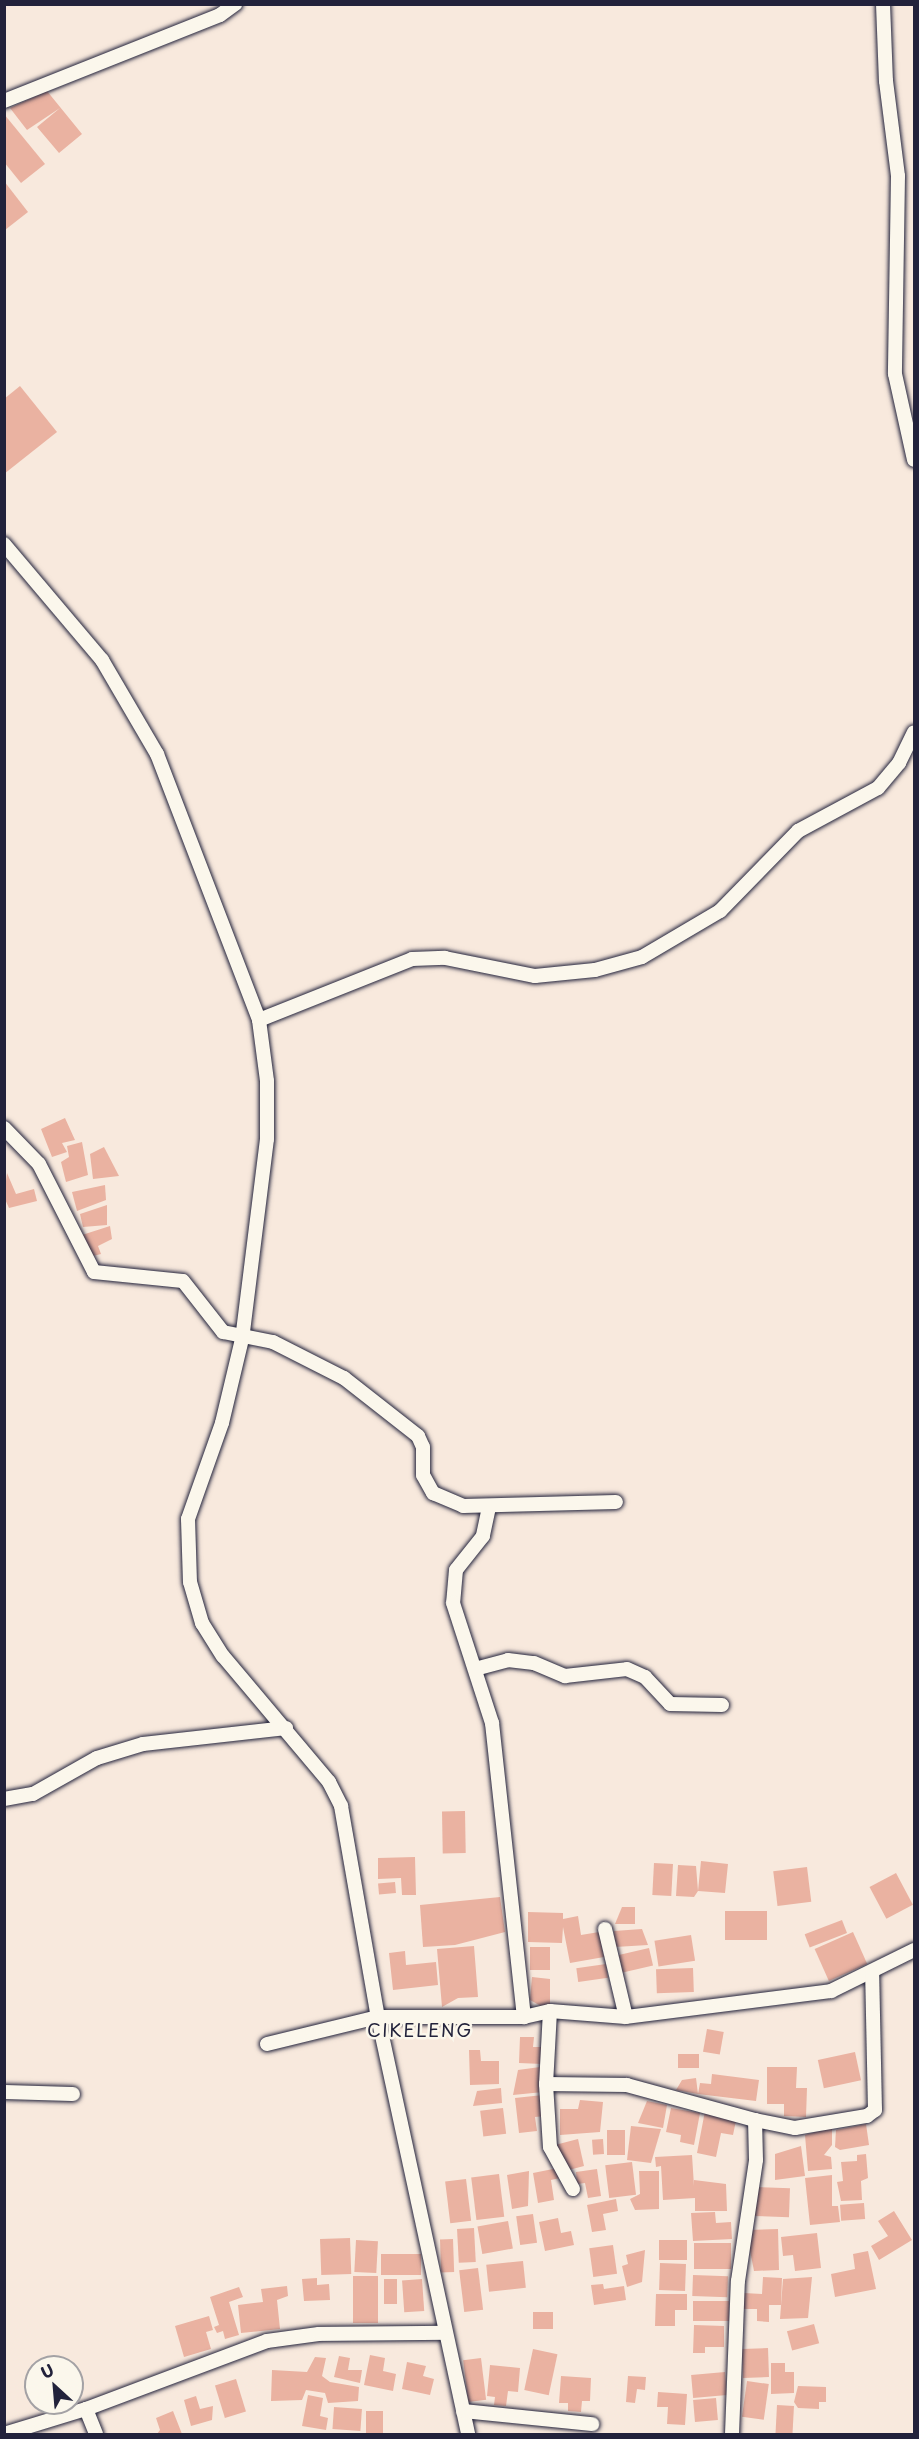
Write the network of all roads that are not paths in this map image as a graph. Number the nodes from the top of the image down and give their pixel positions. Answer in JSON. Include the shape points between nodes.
{"nodes":[{"id":1,"x":235,"y":4,"type":"edge"},
{"id":2,"x":883,"y":4,"type":"edge"},
{"id":3,"x":4,"y":101,"type":"edge"},
{"id":4,"x":915,"y":460,"type":"edge"},
{"id":5,"x":4,"y":544,"type":"edge"},
{"id":6,"x":915,"y":732,"type":"edge"},
{"id":7,"x":259,"y":1020,"type":"junction"},
{"id":8,"x":4,"y":1128,"type":"edge"},
{"id":9,"x":242,"y":1339,"type":"junction"},
{"id":10,"x":616,"y":1502,"type":"dead end"},
{"id":11,"x":489,"y":1507,"type":"junction"},
{"id":12,"x":475,"y":1669,"type":"junction"},
{"id":13,"x":722,"y":1705,"type":"dead end"},
{"id":14,"x":286,"y":1728,"type":"junction"},
{"id":15,"x":4,"y":1799,"type":"edge"},
{"id":16,"x":605,"y":1929,"type":"dead end"},
{"id":17,"x":915,"y":1950,"type":"edge"},
{"id":18,"x":872,"y":1972,"type":"junction"},
{"id":19,"x":550,"y":2011,"type":"junction"},
{"id":20,"x":378,"y":2017,"type":"junction"},
{"id":21,"x":524,"y":2017,"type":"junction"},
{"id":22,"x":626,"y":2017,"type":"junction"},
{"id":23,"x":267,"y":2044,"type":"dead end"},
{"id":24,"x":546,"y":2084,"type":"junction"},
{"id":25,"x":4,"y":2092,"type":"edge"},
{"id":26,"x":73,"y":2094,"type":"dead end"},
{"id":27,"x":755,"y":2120,"type":"junction"},
{"id":28,"x":573,"y":2189,"type":"dead end"},
{"id":29,"x":443,"y":2332,"type":"junction"},
{"id":30,"x":86,"y":2409,"type":"junction"},
{"id":31,"x":463,"y":2410,"type":"junction"},
{"id":32,"x":592,"y":2424,"type":"dead end"},
{"id":33,"x":4,"y":2434,"type":"edge"},
{"id":34,"x":96,"y":2434,"type":"edge"},
{"id":35,"x":468,"y":2434,"type":"edge"},
{"id":36,"x":732,"y":2434,"type":"edge"}],
"edges":[{"from":1,"to":3,"type":"street","via":[[220,15]]},
{"from":2,"to":4,"type":"street","via":[[886,81],[898,176],[895,374]]},
{"from":5,"to":7,"type":"street","via":[[102,660],[156,754]]},
{"from":6,"to":7,"type":"street","via":[[899,763],[878,788],[798,831],[720,911],[642,957],[595,970],[535,976],[445,958],[412,959]]},
{"from":7,"to":9,"type":"street","via":[[267,1082],[267,1138]]},
{"from":8,"to":9,"type":"street","via":[[39,1164],[94,1272],[183,1281],[223,1332]]},
{"from":9,"to":11,"type":"street","via":[[273,1342],[344,1378],[418,1436],[423,1447],[423,1475],[433,1493],[463,1506]]},
{"from":9,"to":14,"type":"street","via":[[222,1423],[189,1519],[188,1562],[197,1606],[211,1638]]},
{"from":10,"to":11,"type":"street"},
{"from":11,"to":12,"type":"street","via":[[483,1536],[456,1570],[454,1587],[456,1621]]},
{"from":12,"to":13,"type":"street","via":[[508,1660],[534,1663],[565,1676],[627,1669],[645,1677],[670,1704]]},
{"from":12,"to":21,"type":"street","via":[[492,1723]]},
{"from":14,"to":15,"type":"street","via":[[142,1744],[97,1758],[33,1794]]},
{"from":14,"to":20,"type":"street","via":[[329,1782],[341,1806]]},
{"from":16,"to":22,"type":"street"},
{"from":17,"to":18,"type":"street"},
{"from":18,"to":22,"type":"street","via":[[831,1991]]},
{"from":18,"to":27,"type":"street","via":[[875,2110],[867,2116],[795,2128]]},
{"from":19,"to":21,"type":"street"},
{"from":19,"to":22,"type":"street"},
{"from":19,"to":24,"type":"street"},
{"from":20,"to":21,"type":"street"},
{"from":20,"to":23,"type":"street"},
{"from":20,"to":29,"type":"street"},
{"from":24,"to":27,"type":"street","via":[[627,2085]]},
{"from":24,"to":28,"type":"street","via":[[550,2146]]},
{"from":25,"to":26,"type":"street"},
{"from":27,"to":36,"type":"street","via":[[756,2160],[738,2281]]},
{"from":29,"to":30,"type":"street","via":[[319,2334],[267,2341]]},
{"from":29,"to":31,"type":"street"},
{"from":30,"to":33,"type":"street"},
{"from":30,"to":34,"type":"street"},
{"from":31,"to":32,"type":"street"},
{"from":31,"to":35,"type":"street"}]}
